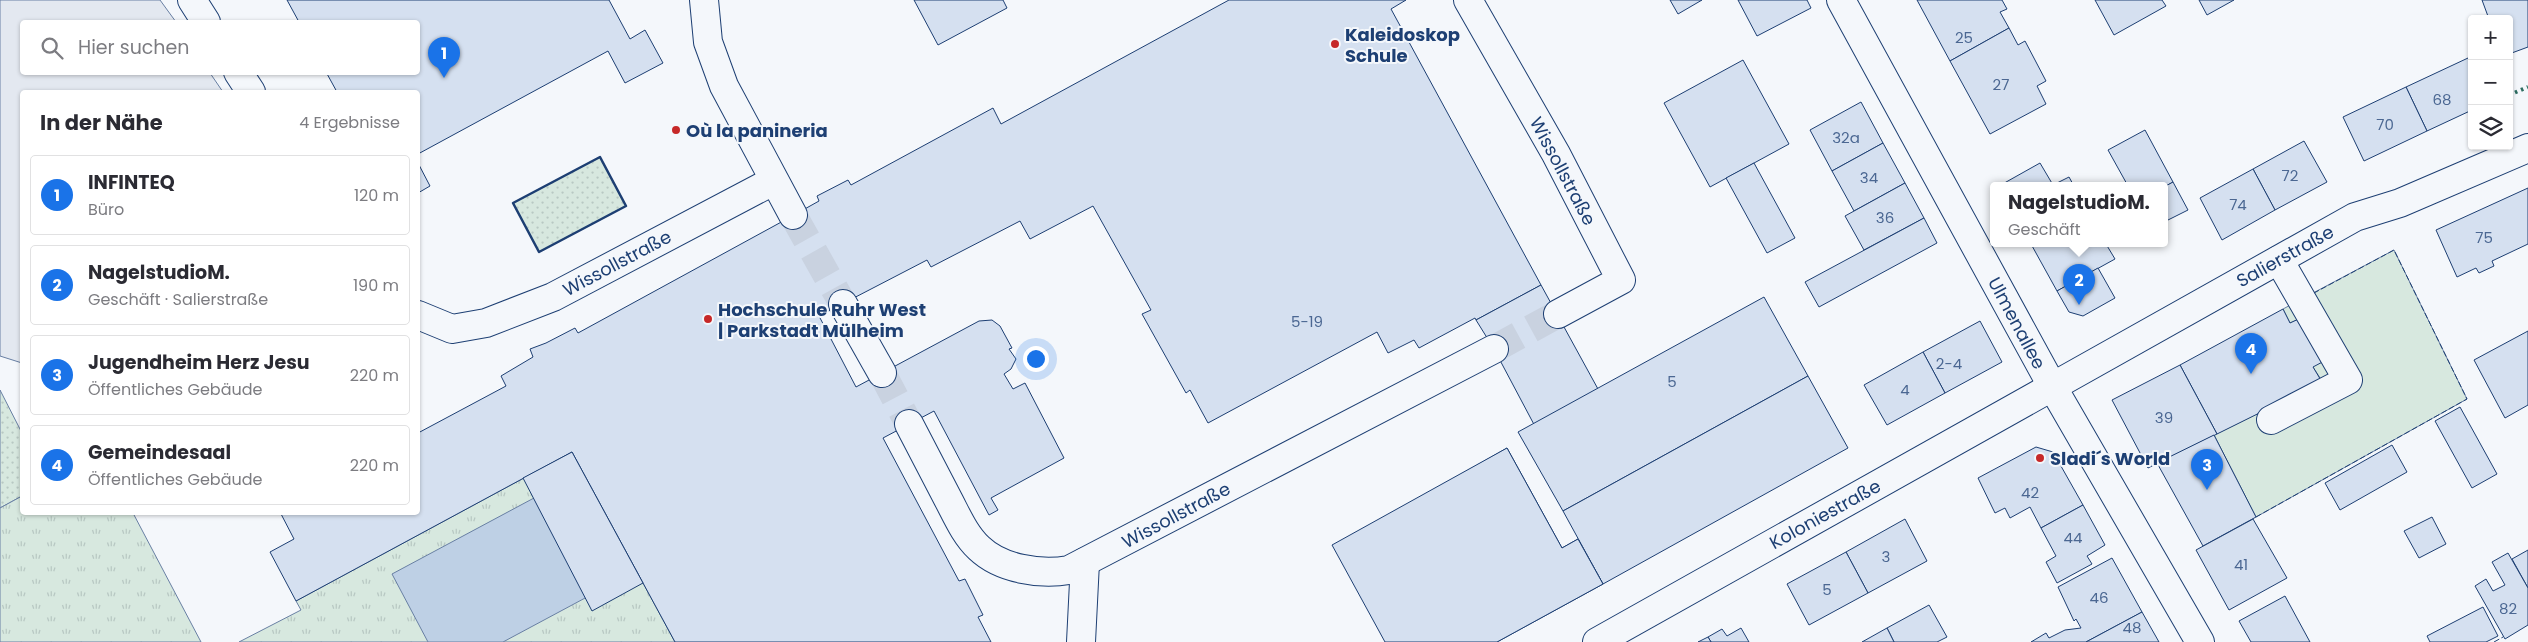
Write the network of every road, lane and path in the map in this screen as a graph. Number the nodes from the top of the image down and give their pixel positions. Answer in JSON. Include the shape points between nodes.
{"nodes":[{"id":1,"x":192,"y":0,"type":"edge"},
{"id":2,"x":704,"y":0,"type":"edge"},
{"id":3,"x":1468,"y":0,"type":"edge"},
{"id":4,"x":1841,"y":0,"type":"edge"},
{"id":5,"x":205,"y":20,"type":"edge"},
{"id":6,"x":240,"y":75,"type":"edge"},
{"id":7,"x":250,"y":90,"type":"edge"},
{"id":8,"x":2528,"y":148,"type":"edge"},
{"id":9,"x":773,"y":181,"type":"junction"},
{"id":10,"x":793,"y":215,"type":"tunnel mouth"},
{"id":11,"x":2279,"y":260,"type":"junction"},
{"id":12,"x":843,"y":304,"type":"tunnel mouth"},
{"id":13,"x":1558,"y":314,"type":"tunnel mouth"},
{"id":14,"x":420,"y":316,"type":"edge"},
{"id":15,"x":1494,"y":348,"type":"tunnel mouth"},
{"id":16,"x":882,"y":373,"type":"tunnel mouth"},
{"id":17,"x":2052,"y":386,"type":"junction"},
{"id":18,"x":2272,"y":420,"type":"dead end"},
{"id":19,"x":909,"y":424,"type":"tunnel mouth"},
{"id":20,"x":1085,"y":562,"type":"junction"},
{"id":21,"x":1081,"y":642,"type":"edge"},
{"id":22,"x":1597,"y":642,"type":"edge"},
{"id":23,"x":2200,"y":642,"type":"edge"}],
"edges":[{"from":1,"to":5,"type":"street"},
{"from":2,"to":9,"type":"street","via":[[708,42],[724,86]]},
{"from":3,"to":13,"type":"street","name":"Wissollstraße","via":[[1556,154],[1621,280]]},
{"from":4,"to":17,"type":"street","name":"Ulmenallee"},
{"from":6,"to":7,"type":"street"},
{"from":8,"to":11,"type":"street","name":"Salierstraße","via":[[2400,203],[2354,217]]},
{"from":9,"to":10,"type":"street"},
{"from":9,"to":14,"type":"street","name":"Wissollstraße","via":[[553,297],[486,323],[452,329]]},
{"from":11,"to":17,"type":"street","name":"Salierstraße"},
{"from":11,"to":18,"type":"street","via":[[2348,380]]},
{"from":12,"to":16,"type":"street"},
{"from":15,"to":20,"type":"street","name":"Wissollstraße"},
{"from":17,"to":22,"type":"street","name":"Koloniestraße"},
{"from":17,"to":23,"type":"street","name":"Ulmenallee"},
{"from":19,"to":20,"type":"street","name":"Wissollstraße","via":[[964,529],[978,548],[994,559],[1054,573]]},
{"from":20,"to":21,"type":"street"}]}
